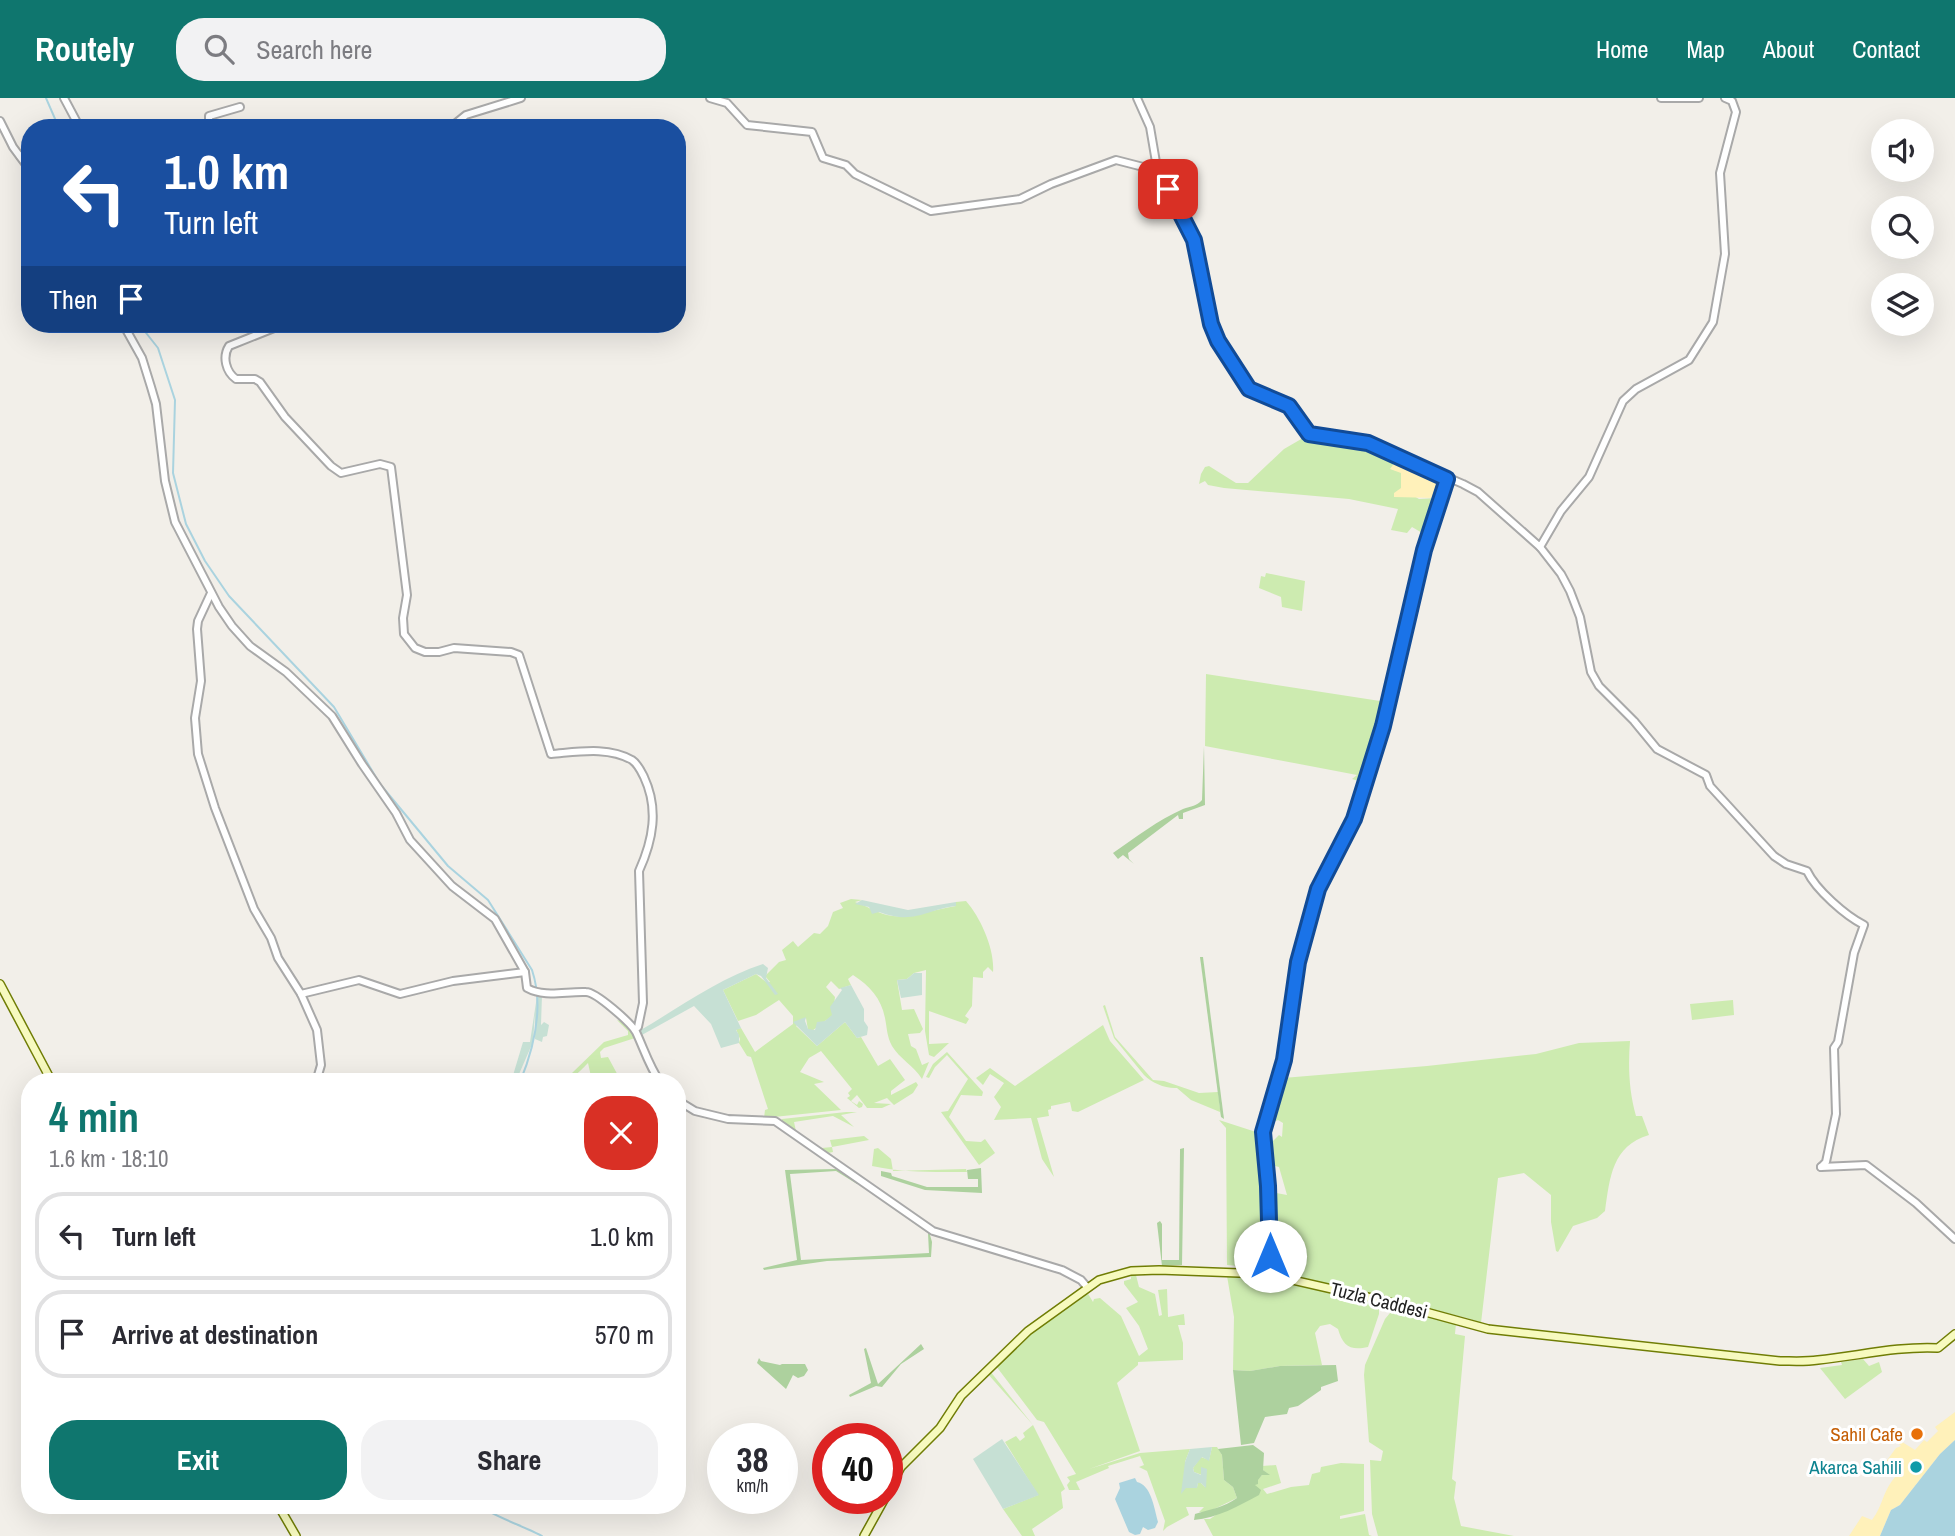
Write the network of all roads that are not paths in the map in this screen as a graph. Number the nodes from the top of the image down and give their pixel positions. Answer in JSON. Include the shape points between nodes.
{"nodes":[{"id":1,"x":64,"y":98,"type":"edge"},
{"id":2,"x":521,"y":98,"type":"edge"},
{"id":3,"x":710,"y":98,"type":"edge"},
{"id":4,"x":1137,"y":98,"type":"edge"},
{"id":5,"x":1661,"y":98,"type":"edge"},
{"id":6,"x":1699,"y":98,"type":"edge"},
{"id":7,"x":1725,"y":98,"type":"edge"},
{"id":8,"x":240,"y":107,"type":"dead end"},
{"id":9,"x":75,"y":119,"type":"edge"},
{"id":10,"x":209,"y":119,"type":"edge"},
{"id":11,"x":461,"y":119,"type":"edge"},
{"id":12,"x":0,"y":121,"type":"edge"},
{"id":13,"x":20,"y":156,"type":"edge"},
{"id":14,"x":1157,"y":168,"type":"junction"},
{"id":15,"x":128,"y":333,"type":"edge"},
{"id":16,"x":262,"y":333,"type":"edge"},
{"id":17,"x":1447,"y":479,"type":"junction"},
{"id":18,"x":1540,"y":547,"type":"junction"},
{"id":19,"x":211,"y":593,"type":"junction"},
{"id":20,"x":525,"y":972,"type":"junction"},
{"id":21,"x":0,"y":984,"type":"edge"},
{"id":22,"x":301,"y":994,"type":"junction"},
{"id":23,"x":635,"y":1030,"type":"junction"},
{"id":24,"x":47,"y":1073,"type":"edge"},
{"id":25,"x":319,"y":1073,"type":"edge"},
{"id":26,"x":655,"y":1073,"type":"edge"},
{"id":27,"x":686,"y":1106,"type":"edge"},
{"id":28,"x":1955,"y":1239,"type":"edge"},
{"id":29,"x":1269,"y":1274,"type":"junction"},
{"id":30,"x":1087,"y":1287,"type":"junction"},
{"id":31,"x":1955,"y":1334,"type":"edge"},
{"id":32,"x":903,"y":1465,"type":"edge"},
{"id":33,"x":283,"y":1514,"type":"edge"},
{"id":34,"x":877,"y":1514,"type":"edge"},
{"id":35,"x":294,"y":1534,"type":"edge"},
{"id":36,"x":864,"y":1536,"type":"edge"}],
"edges":[{"from":1,"to":9,"type":"street"},
{"from":2,"to":11,"type":"street"},
{"from":3,"to":14,"type":"street","via":[[727,103],[747,125],[812,132],[823,158],[846,165],[855,174],[931,211],[1020,199],[1116,160]]},
{"from":4,"to":14,"type":"street","via":[[1150,127]]},
{"from":5,"to":6,"type":"street"},
{"from":7,"to":18,"type":"street","via":[[1732,101],[1736,112],[1720,173],[1725,254],[1713,322],[1689,360],[1623,401],[1589,477]]},
{"from":8,"to":10,"type":"street"},
{"from":12,"to":13,"type":"street"},
{"from":14,"to":17,"type":"street","via":[[1194,240],[1214,333],[1249,389],[1289,406],[1309,434],[1368,443]]},
{"from":15,"to":19,"type":"street","via":[[142,358],[153,396],[176,522]]},
{"from":16,"to":23,"type":"street","via":[[229,346],[225,356],[228,371],[236,379],[260,382],[285,417],[341,473],[380,464],[391,467],[407,595],[404,634],[415,648],[519,655],[551,754],[609,752],[639,767],[655,809],[639,871],[643,1003]]},
{"from":17,"to":18,"type":"street","via":[[1478,492]]},
{"from":17,"to":29,"type":"street","via":[[1424,550],[1383,726],[1354,819],[1318,889],[1298,962],[1284,1060],[1263,1132],[1270,1212]]},
{"from":18,"to":28,"type":"street","via":[[1570,591],[1591,672],[1599,686],[1657,749],[1706,775],[1710,786],[1774,856],[1807,871],[1822,891],[1864,925],[1834,1048],[1836,1115],[1821,1167],[1866,1165]]},
{"from":19,"to":20,"type":"street","via":[[250,646],[286,672],[332,716],[410,840],[452,886],[495,919]]},
{"from":19,"to":22,"type":"street","via":[[197,629],[201,681],[195,718],[198,754],[254,909]]},
{"from":20,"to":22,"type":"street","via":[[453,981],[400,994],[359,980]]},
{"from":20,"to":23,"type":"street","via":[[527,988],[540,993],[592,992]]},
{"from":21,"to":24,"type":"main road"},
{"from":22,"to":25,"type":"street","via":[[319,1040]]},
{"from":23,"to":26,"type":"street"},
{"from":27,"to":30,"type":"street","via":[[728,1119],[775,1121],[933,1231],[1062,1270]]},
{"from":29,"to":30,"type":"main road","name":"Tuzla Caddesi","via":[[1131,1271]]},
{"from":29,"to":31,"type":"main road","name":"Tuzla Caddesi","via":[[1488,1329],[1780,1361],[1938,1348]]},
{"from":30,"to":32,"type":"main road","name":"Tuzla Caddesi","via":[[1028,1331],[965,1391],[940,1428]]},
{"from":33,"to":35,"type":"main road"},
{"from":34,"to":36,"type":"main road"}]}
